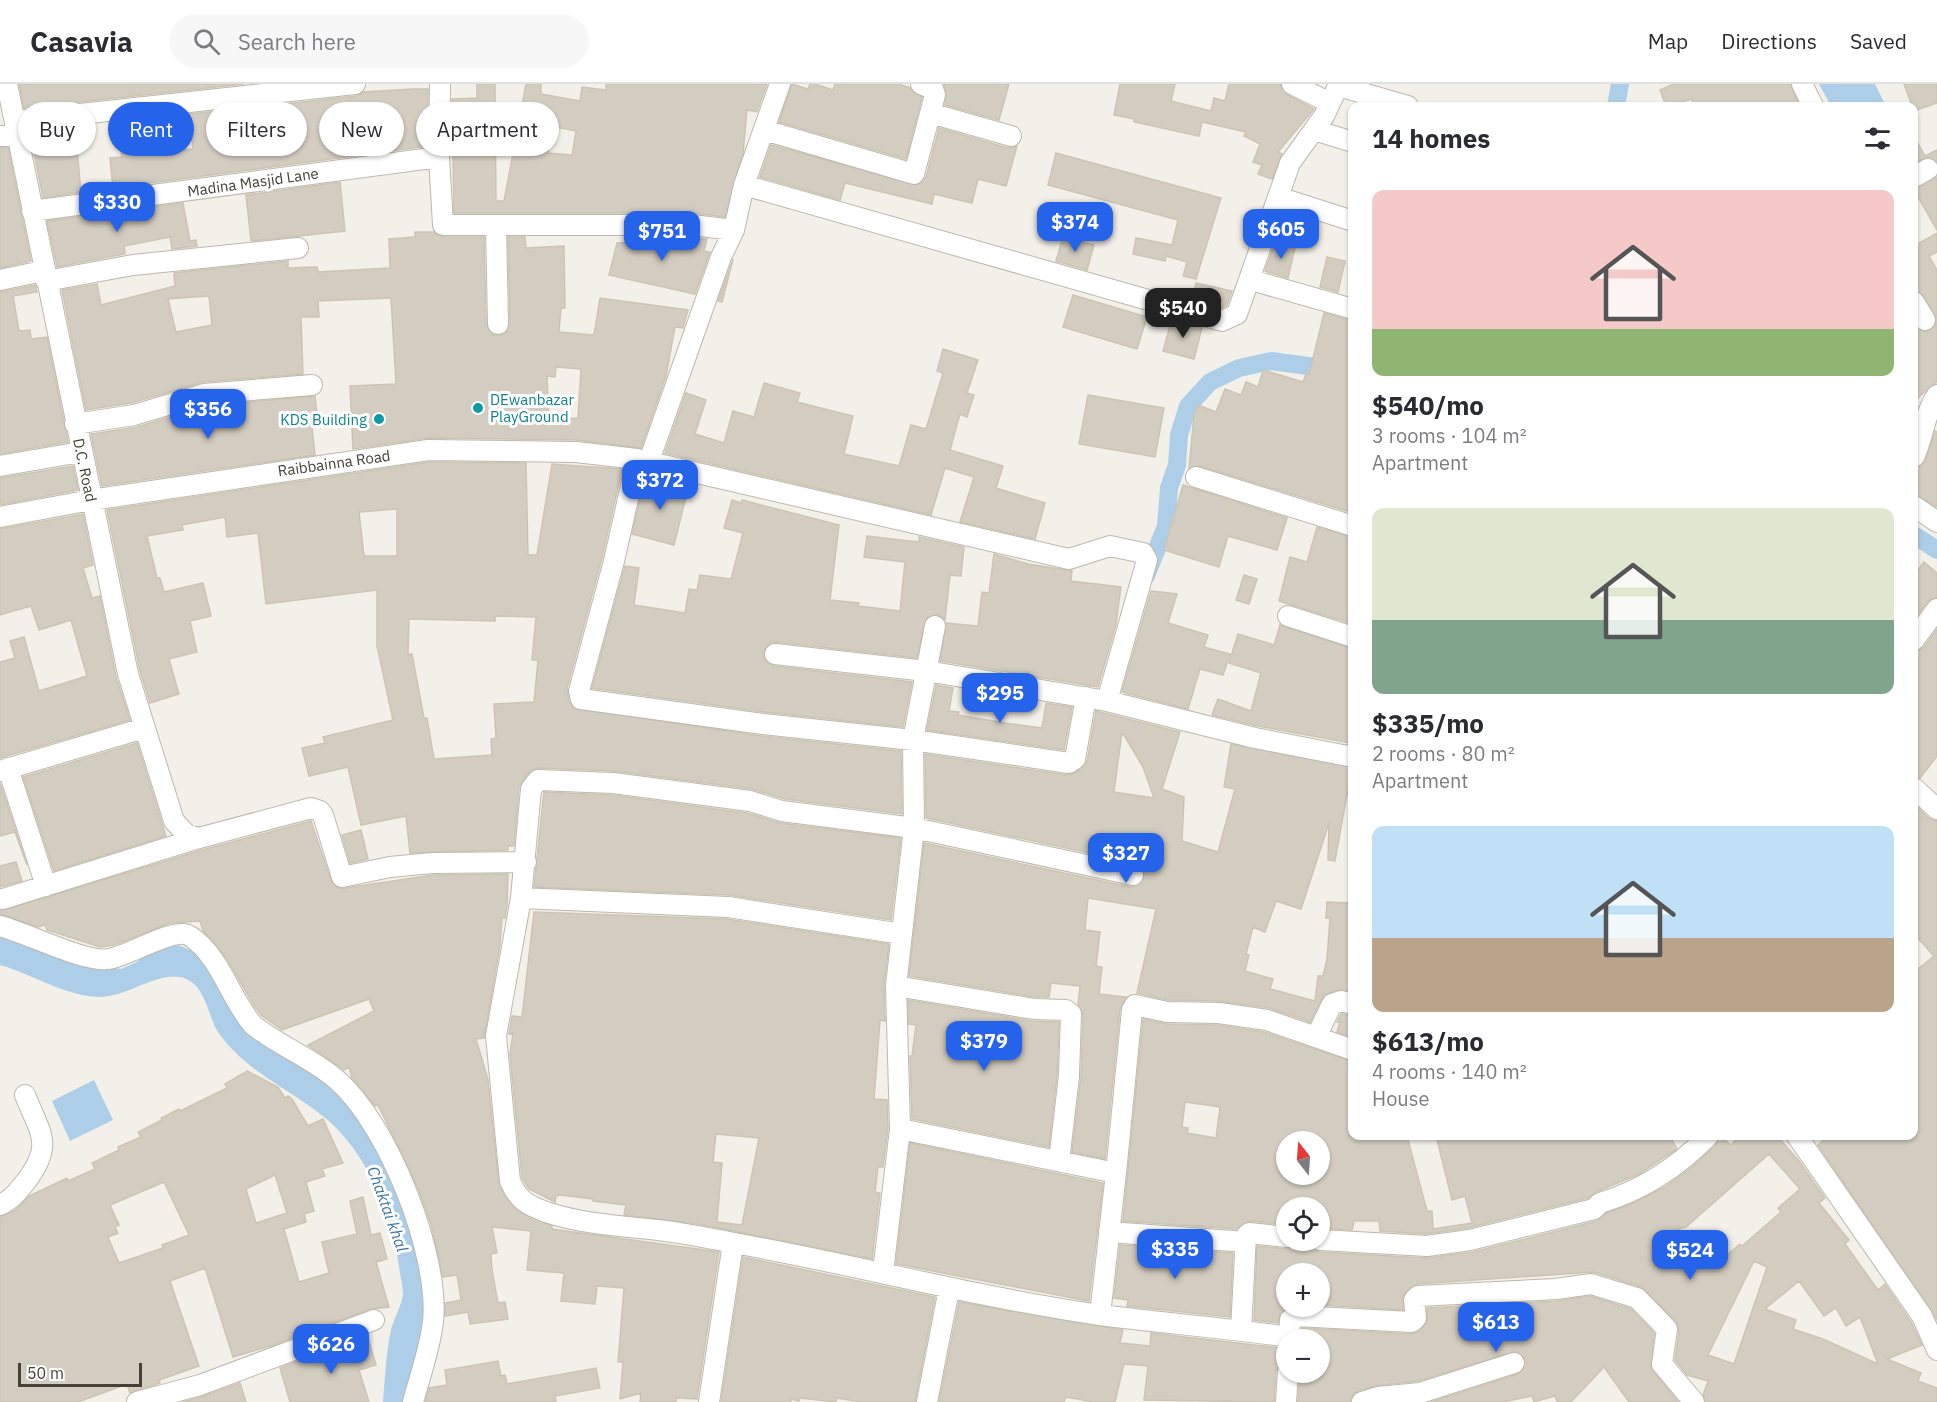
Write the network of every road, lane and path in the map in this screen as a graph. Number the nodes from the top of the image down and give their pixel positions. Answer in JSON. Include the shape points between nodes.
{"nodes":[{"id":1,"x":7,"y":84,"type":"edge"},
{"id":2,"x":355,"y":84,"type":"edge"},
{"id":3,"x":440,"y":84,"type":"edge"},
{"id":4,"x":780,"y":84,"type":"edge"},
{"id":5,"x":921,"y":84,"type":"edge"},
{"id":6,"x":1292,"y":84,"type":"edge"},
{"id":7,"x":1802,"y":84,"type":"edge"},
{"id":8,"x":1336,"y":91,"type":"edge"},
{"id":9,"x":1389,"y":102,"type":"edge"},
{"id":10,"x":1810,"y":102,"type":"edge"},
{"id":11,"x":930,"y":113,"type":"junction"},
{"id":12,"x":11,"y":130,"type":"edge"},
{"id":13,"x":764,"y":130,"type":"junction"},
{"id":14,"x":1314,"y":130,"type":"junction"},
{"id":15,"x":1011,"y":136,"type":"dead end"},
{"id":16,"x":1348,"y":140,"type":"edge"},
{"id":17,"x":439,"y":157,"type":"junction"},
{"id":18,"x":744,"y":185,"type":"junction"},
{"id":19,"x":1278,"y":197,"type":"junction"},
{"id":20,"x":32,"y":211,"type":"junction"},
{"id":21,"x":1348,"y":218,"type":"edge"},
{"id":22,"x":496,"y":226,"type":"junction"},
{"id":23,"x":734,"y":230,"type":"junction"},
{"id":24,"x":297,"y":248,"type":"dead end"},
{"id":25,"x":44,"y":276,"type":"junction"},
{"id":26,"x":0,"y":280,"type":"edge"},
{"id":27,"x":1251,"y":280,"type":"junction"},
{"id":28,"x":1348,"y":308,"type":"edge"},
{"id":29,"x":1918,"y":309,"type":"edge"},
{"id":30,"x":1925,"y":320,"type":"dead end"},
{"id":31,"x":498,"y":324,"type":"dead end"},
{"id":32,"x":312,"y":385,"type":"dead end"},
{"id":33,"x":1937,"y":395,"type":"edge"},
{"id":34,"x":1920,"y":407,"type":"edge"},
{"id":35,"x":75,"y":424,"type":"junction"},
{"id":36,"x":1918,"y":449,"type":"edge"},
{"id":37,"x":81,"y":452,"type":"junction"},
{"id":38,"x":643,"y":460,"type":"junction"},
{"id":39,"x":0,"y":466,"type":"edge"},
{"id":40,"x":1196,"y":477,"type":"dead end"},
{"id":41,"x":91,"y":500,"type":"junction"},
{"id":42,"x":1918,"y":509,"type":"edge"},
{"id":43,"x":0,"y":517,"type":"edge"},
{"id":44,"x":1937,"y":522,"type":"edge"},
{"id":45,"x":1348,"y":524,"type":"edge"},
{"id":46,"x":1937,"y":609,"type":"edge"},
{"id":47,"x":1288,"y":616,"type":"dead end"},
{"id":48,"x":935,"y":626,"type":"dead end"},
{"id":49,"x":1348,"y":635,"type":"edge"},
{"id":50,"x":1918,"y":635,"type":"edge"},
{"id":51,"x":775,"y":654,"type":"dead end"},
{"id":52,"x":926,"y":671,"type":"junction"},
{"id":53,"x":1086,"y":697,"type":"junction"},
{"id":54,"x":1107,"y":701,"type":"junction"},
{"id":55,"x":144,"y":728,"type":"junction"},
{"id":56,"x":913,"y":740,"type":"junction"},
{"id":57,"x":1348,"y":756,"type":"edge"},
{"id":58,"x":4,"y":769,"type":"edge"},
{"id":59,"x":1918,"y":792,"type":"edge"},
{"id":60,"x":1937,"y":809,"type":"edge"},
{"id":61,"x":914,"y":828,"type":"junction"},
{"id":62,"x":199,"y":838,"type":"junction"},
{"id":63,"x":526,"y":862,"type":"junction"},
{"id":64,"x":1133,"y":875,"type":"dead end"},
{"id":65,"x":46,"y":886,"type":"junction"},
{"id":66,"x":521,"y":898,"type":"junction"},
{"id":67,"x":3,"y":899,"type":"dead end"},
{"id":68,"x":0,"y":926,"type":"edge"},
{"id":69,"x":902,"y":934,"type":"junction"},
{"id":70,"x":896,"y":987,"type":"junction"},
{"id":71,"x":1348,"y":1003,"type":"edge"},
{"id":72,"x":1316,"y":1037,"type":"junction"},
{"id":73,"x":1348,"y":1048,"type":"edge"},
{"id":74,"x":25,"y":1095,"type":"dead end"},
{"id":75,"x":900,"y":1129,"type":"junction"},
{"id":76,"x":1704,"y":1140,"type":"edge"},
{"id":77,"x":1800,"y":1140,"type":"edge"},
{"id":78,"x":1059,"y":1161,"type":"junction"},
{"id":79,"x":1116,"y":1173,"type":"junction"},
{"id":80,"x":0,"y":1205,"type":"edge"},
{"id":81,"x":1109,"y":1233,"type":"junction"},
{"id":82,"x":1276,"y":1236,"type":"edge"},
{"id":83,"x":1330,"y":1241,"type":"edge"},
{"id":84,"x":1246,"y":1242,"type":"junction"},
{"id":85,"x":733,"y":1243,"type":"junction"},
{"id":86,"x":883,"y":1272,"type":"junction"},
{"id":87,"x":949,"y":1289,"type":"junction"},
{"id":88,"x":1100,"y":1314,"type":"junction"},
{"id":89,"x":374,"y":1320,"type":"dead end"},
{"id":90,"x":1290,"y":1329,"type":"edge"},
{"id":91,"x":1241,"y":1330,"type":"junction"},
{"id":92,"x":1276,"y":1336,"type":"edge"},
{"id":93,"x":1937,"y":1350,"type":"edge"},
{"id":94,"x":1514,"y":1363,"type":"dead end"},
{"id":95,"x":1287,"y":1383,"type":"edge"},
{"id":96,"x":137,"y":1402,"type":"edge"},
{"id":97,"x":414,"y":1402,"type":"edge"},
{"id":98,"x":709,"y":1402,"type":"edge"},
{"id":99,"x":927,"y":1402,"type":"edge"},
{"id":100,"x":1286,"y":1402,"type":"edge"},
{"id":101,"x":1362,"y":1402,"type":"edge"},
{"id":102,"x":1694,"y":1402,"type":"edge"}],
"edges":[{"from":1,"to":12,"type":"street","name":"D.C. Road"},
{"from":2,"to":12,"type":"street"},
{"from":3,"to":17,"type":"street"},
{"from":4,"to":13,"type":"street"},
{"from":5,"to":11,"type":"street","via":[[933,89],[935,95]]},
{"from":6,"to":8,"type":"street"},
{"from":7,"to":10,"type":"street"},
{"from":8,"to":9,"type":"street"},
{"from":8,"to":14,"type":"street"},
{"from":11,"to":13,"type":"street","via":[[914,174]]},
{"from":11,"to":15,"type":"street"},
{"from":12,"to":20,"type":"street","name":"D.C. Road"},
{"from":13,"to":18,"type":"street"},
{"from":14,"to":16,"type":"street"},
{"from":14,"to":19,"type":"street","via":[[1290,163]]},
{"from":17,"to":20,"type":"street","name":"Madina Masjid Lane"},
{"from":17,"to":22,"type":"street","via":[[443,225]]},
{"from":18,"to":23,"type":"street"},
{"from":18,"to":27,"type":"street","via":[[1222,321],[1237,314]]},
{"from":19,"to":21,"type":"street"},
{"from":19,"to":27,"type":"street"},
{"from":20,"to":25,"type":"street","name":"D.C. Road"},
{"from":22,"to":23,"type":"street","via":[[643,225]]},
{"from":22,"to":31,"type":"street"},
{"from":23,"to":38,"type":"street"},
{"from":24,"to":25,"type":"street"},
{"from":25,"to":26,"type":"street"},
{"from":25,"to":35,"type":"street","name":"D.C. Road"},
{"from":27,"to":28,"type":"street"},
{"from":29,"to":30,"type":"street"},
{"from":32,"to":35,"type":"street","via":[[204,394],[134,415]]},
{"from":33,"to":34,"type":"street"},
{"from":34,"to":36,"type":"street","via":[[1922,441]]},
{"from":35,"to":37,"type":"street","name":"D.C. Road"},
{"from":37,"to":39,"type":"street"},
{"from":37,"to":41,"type":"street","name":"D.C. Road"},
{"from":38,"to":41,"type":"street","name":"Raibbainna Road","via":[[576,452],[428,450]]},
{"from":38,"to":54,"type":"street","name":"Raibbainna Road","via":[[1069,559],[1110,546],[1143,553],[1147,560]]},
{"from":38,"to":56,"type":"street","via":[[579,691],[581,699]]},
{"from":40,"to":45,"type":"street"},
{"from":41,"to":43,"type":"street","name":"Raibbainna Road"},
{"from":41,"to":55,"type":"street","name":"D.C. Road","via":[[128,674]]},
{"from":42,"to":44,"type":"street"},
{"from":46,"to":50,"type":"street"},
{"from":47,"to":49,"type":"street"},
{"from":48,"to":52,"type":"street"},
{"from":51,"to":52,"type":"street"},
{"from":52,"to":53,"type":"street"},
{"from":52,"to":56,"type":"street"},
{"from":53,"to":54,"type":"street"},
{"from":53,"to":56,"type":"street","via":[[1074,762]]},
{"from":54,"to":57,"type":"street","via":[[1255,738]]},
{"from":55,"to":58,"type":"street"},
{"from":55,"to":62,"type":"street","name":"D.C. Road","via":[[174,821],[187,835]]},
{"from":56,"to":61,"type":"street"},
{"from":58,"to":65,"type":"street"},
{"from":59,"to":60,"type":"street"},
{"from":61,"to":63,"type":"street","via":[[782,811],[750,801],[659,787],[542,778],[531,789]]},
{"from":61,"to":64,"type":"street"},
{"from":61,"to":69,"type":"street"},
{"from":62,"to":63,"type":"street","via":[[316,809],[323,815],[342,878],[432,863]]},
{"from":62,"to":65,"type":"street"},
{"from":63,"to":66,"type":"street"},
{"from":65,"to":67,"type":"street"},
{"from":66,"to":69,"type":"street","via":[[728,907]]},
{"from":66,"to":85,"type":"street","via":[[496,1036],[508,1170],[515,1194],[549,1213],[597,1224]]},
{"from":68,"to":97,"type":"street","via":[[102,960],[122,956],[167,936],[189,935],[207,949],[253,1025],[337,1080],[351,1096],[387,1149],[420,1231],[433,1321]]},
{"from":69,"to":70,"type":"street"},
{"from":70,"to":75,"type":"street"},
{"from":70,"to":78,"type":"street","via":[[1034,1009],[1066,1010],[1071,1014],[1070,1076]]},
{"from":71,"to":72,"type":"street","via":[[1332,1004]]},
{"from":72,"to":73,"type":"street"},
{"from":72,"to":79,"type":"street","via":[[1267,1020],[1219,1013],[1167,1012],[1135,1005]]},
{"from":74,"to":80,"type":"street","via":[[44,1142],[43,1152],[21,1187]]},
{"from":75,"to":78,"type":"street"},
{"from":75,"to":86,"type":"street"},
{"from":76,"to":83,"type":"street","via":[[1649,1184],[1594,1209],[1470,1240],[1427,1246]]},
{"from":77,"to":93,"type":"street","via":[[1922,1316]]},
{"from":78,"to":79,"type":"street"},
{"from":79,"to":81,"type":"street"},
{"from":81,"to":84,"type":"street"},
{"from":81,"to":88,"type":"street"},
{"from":82,"to":84,"type":"street","via":[[1250,1233]]},
{"from":84,"to":91,"type":"street"},
{"from":85,"to":86,"type":"street"},
{"from":85,"to":98,"type":"street"},
{"from":86,"to":87,"type":"street"},
{"from":87,"to":88,"type":"street"},
{"from":87,"to":99,"type":"street"},
{"from":88,"to":91,"type":"street"},
{"from":89,"to":96,"type":"street","via":[[201,1385]]},
{"from":90,"to":102,"type":"street","via":[[1290,1320],[1295,1316],[1412,1322],[1418,1296],[1591,1284],[1636,1298],[1667,1329],[1662,1364]]},
{"from":91,"to":92,"type":"street"},
{"from":94,"to":101,"type":"street","via":[[1420,1393]]},
{"from":95,"to":100,"type":"street"}]}
